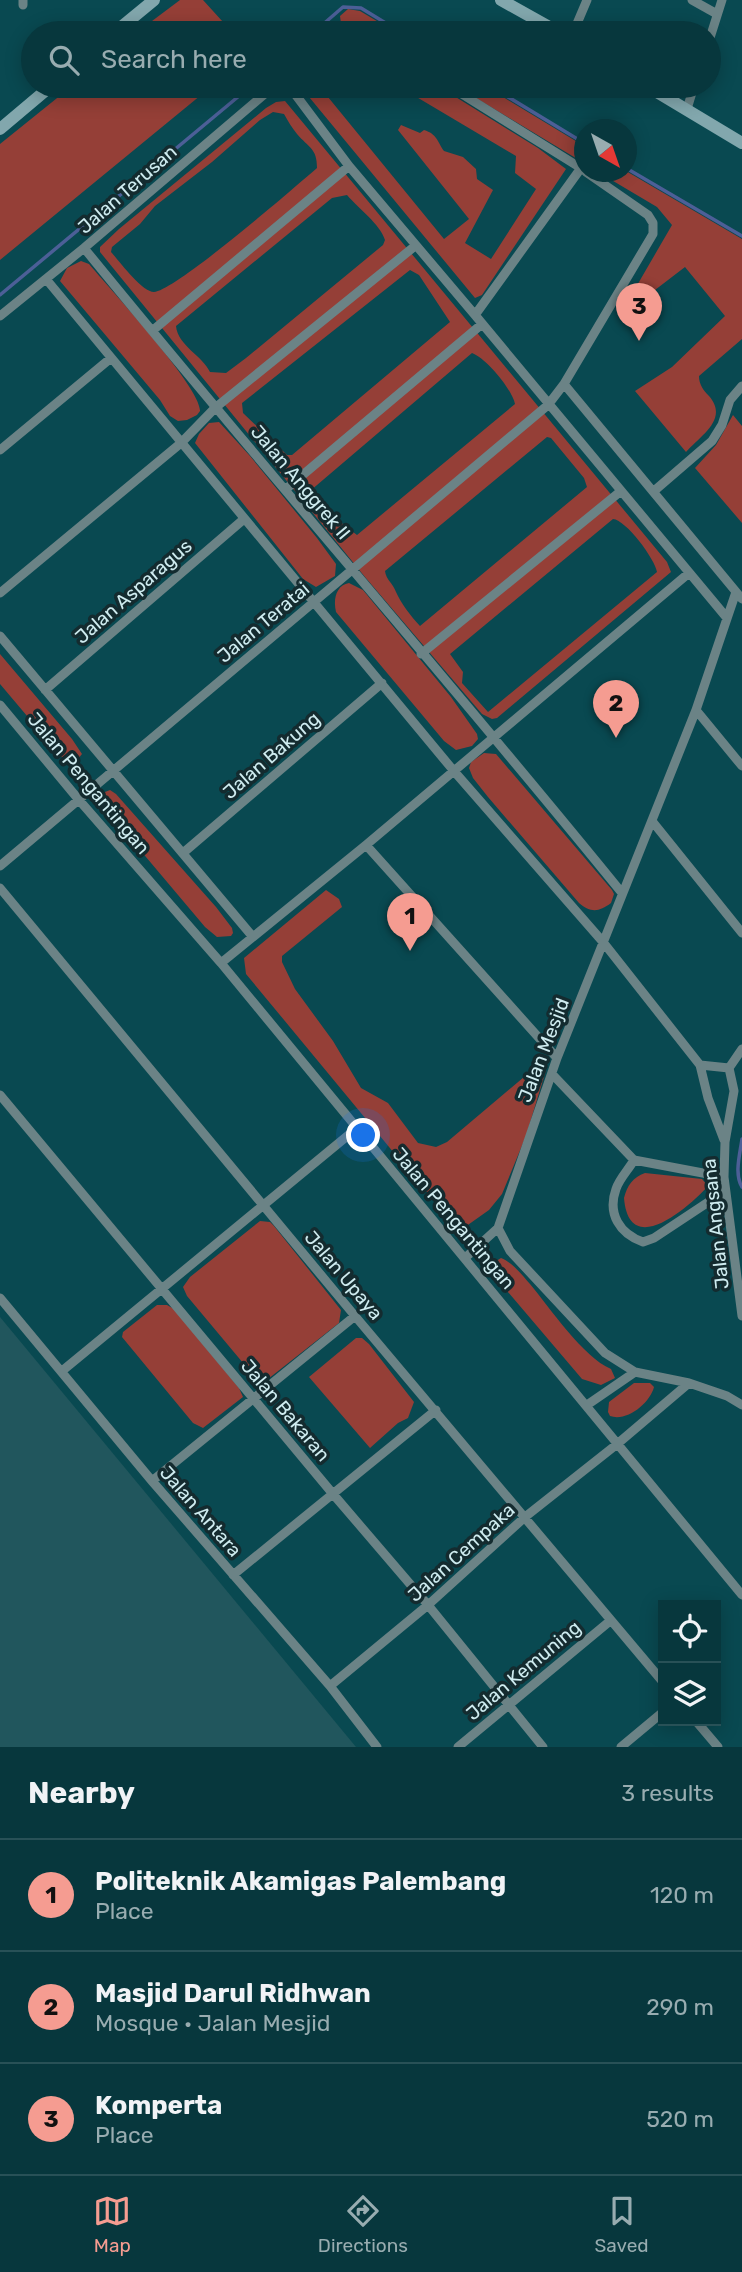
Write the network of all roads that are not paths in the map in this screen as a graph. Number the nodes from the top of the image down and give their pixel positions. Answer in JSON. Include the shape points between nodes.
{"nodes":[{"id":1,"x":154,"y":0,"type":"edge"},
{"id":2,"x":501,"y":0,"type":"edge"},
{"id":3,"x":587,"y":0,"type":"edge"},
{"id":4,"x":692,"y":0,"type":"edge"},
{"id":5,"x":722,"y":0,"type":"edge"},
{"id":6,"x":717,"y":14,"type":"junction"},
{"id":7,"x":129,"y":21,"type":"edge"},
{"id":8,"x":539,"y":21,"type":"edge"},
{"id":9,"x":578,"y":21,"type":"edge"},
{"id":10,"x":715,"y":21,"type":"edge"},
{"id":11,"x":37,"y":98,"type":"edge"},
{"id":12,"x":260,"y":98,"type":"edge"},
{"id":13,"x":298,"y":98,"type":"edge"},
{"id":14,"x":468,"y":98,"type":"edge"},
{"id":15,"x":668,"y":98,"type":"edge"},
{"id":16,"x":690,"y":98,"type":"edge"},
{"id":17,"x":687,"y":110,"type":"junction"},
{"id":18,"x":0,"y":129,"type":"edge"},
{"id":19,"x":742,"y":143,"type":"edge"},
{"id":20,"x":574,"y":164,"type":"edge"},
{"id":21,"x":349,"y":166,"type":"junction"},
{"id":22,"x":575,"y":182,"type":"edge"},
{"id":23,"x":601,"y":182,"type":"edge"},
{"id":24,"x":415,"y":246,"type":"junction"},
{"id":25,"x":84,"y":248,"type":"junction"},
{"id":26,"x":46,"y":278,"type":"junction"},
{"id":27,"x":475,"y":315,"type":"junction"},
{"id":28,"x":0,"y":316,"type":"edge"},
{"id":29,"x":482,"y":324,"type":"junction"},
{"id":30,"x":152,"y":331,"type":"junction"},
{"id":31,"x":111,"y":358,"type":"junction"},
{"id":32,"x":564,"y":384,"type":"junction"},
{"id":33,"x":742,"y":386,"type":"edge"},
{"id":34,"x":548,"y":405,"type":"junction"},
{"id":35,"x":215,"y":408,"type":"junction"},
{"id":36,"x":181,"y":443,"type":"junction"},
{"id":37,"x":0,"y":450,"type":"edge"},
{"id":38,"x":286,"y":489,"type":"junction"},
{"id":39,"x":621,"y":491,"type":"junction"},
{"id":40,"x":654,"y":491,"type":"junction"},
{"id":41,"x":244,"y":519,"type":"junction"},
{"id":42,"x":352,"y":570,"type":"junction"},
{"id":43,"x":689,"y":573,"type":"junction"},
{"id":44,"x":0,"y":593,"type":"edge"},
{"id":45,"x":739,"y":595,"type":"edge"},
{"id":46,"x":314,"y":602,"type":"junction"},
{"id":47,"x":727,"y":618,"type":"junction"},
{"id":48,"x":0,"y":636,"type":"edge"},
{"id":49,"x":421,"y":654,"type":"junction"},
{"id":50,"x":382,"y":683,"type":"junction"},
{"id":51,"x":45,"y":690,"type":"junction"},
{"id":52,"x":0,"y":705,"type":"edge"},
{"id":53,"x":696,"y":710,"type":"junction"},
{"id":54,"x":492,"y":736,"type":"junction"},
{"id":55,"x":742,"y":766,"type":"edge"},
{"id":56,"x":114,"y":770,"type":"junction"},
{"id":57,"x":453,"y":770,"type":"junction"},
{"id":58,"x":79,"y":800,"type":"junction"},
{"id":59,"x":652,"y":821,"type":"junction"},
{"id":60,"x":366,"y":845,"type":"junction"},
{"id":61,"x":183,"y":853,"type":"junction"},
{"id":62,"x":0,"y":866,"type":"edge"},
{"id":63,"x":0,"y":888,"type":"edge"},
{"id":64,"x":622,"y":894,"type":"junction"},
{"id":65,"x":742,"y":933,"type":"edge"},
{"id":66,"x":253,"y":937,"type":"junction"},
{"id":67,"x":603,"y":942,"type":"junction"},
{"id":68,"x":221,"y":963,"type":"junction"},
{"id":69,"x":742,"y":1049,"type":"edge"},
{"id":70,"x":557,"y":1058,"type":"junction"},
{"id":71,"x":700,"y":1065,"type":"junction"},
{"id":72,"x":729,"y":1069,"type":"junction"},
{"id":73,"x":552,"y":1074,"type":"junction"},
{"id":74,"x":0,"y":1095,"type":"edge"},
{"id":75,"x":357,"y":1128,"type":"junction"},
{"id":76,"x":725,"y":1142,"type":"junction"},
{"id":77,"x":634,"y":1160,"type":"junction"},
{"id":78,"x":724,"y":1177,"type":"junction"},
{"id":79,"x":725,"y":1191,"type":"junction"},
{"id":80,"x":262,"y":1204,"type":"junction"},
{"id":81,"x":498,"y":1228,"type":"junction"},
{"id":82,"x":465,"y":1258,"type":"junction"},
{"id":83,"x":161,"y":1288,"type":"junction"},
{"id":84,"x":0,"y":1297,"type":"edge"},
{"id":85,"x":355,"y":1316,"type":"junction"},
{"id":86,"x":742,"y":1316,"type":"edge"},
{"id":87,"x":62,"y":1371,"type":"junction"},
{"id":88,"x":635,"y":1372,"type":"junction"},
{"id":89,"x":689,"y":1383,"type":"junction"},
{"id":90,"x":254,"y":1398,"type":"junction"},
{"id":91,"x":587,"y":1405,"type":"junction"},
{"id":92,"x":742,"y":1405,"type":"edge"},
{"id":93,"x":436,"y":1410,"type":"junction"},
{"id":94,"x":616,"y":1445,"type":"junction"},
{"id":95,"x":152,"y":1481,"type":"junction"},
{"id":96,"x":332,"y":1494,"type":"junction"},
{"id":97,"x":525,"y":1517,"type":"junction"},
{"id":98,"x":233,"y":1575,"type":"junction"},
{"id":99,"x":742,"y":1595,"type":"edge"},
{"id":100,"x":428,"y":1605,"type":"junction"},
{"id":101,"x":610,"y":1621,"type":"junction"},
{"id":102,"x":658,"y":1676,"type":"edge"},
{"id":103,"x":330,"y":1686,"type":"junction"},
{"id":104,"x":508,"y":1705,"type":"junction"},
{"id":105,"x":658,"y":1716,"type":"edge"},
{"id":106,"x":700,"y":1726,"type":"edge"},
{"id":107,"x":377,"y":1747,"type":"edge"},
{"id":108,"x":458,"y":1747,"type":"edge"},
{"id":109,"x":543,"y":1747,"type":"edge"},
{"id":110,"x":621,"y":1747,"type":"edge"},
{"id":111,"x":719,"y":1747,"type":"edge"}],
"edges":[{"from":1,"to":7,"type":"main road"},
{"from":2,"to":8,"type":"main road"},
{"from":3,"to":9,"type":"street"},
{"from":4,"to":6,"type":"street"},
{"from":5,"to":6,"type":"street"},
{"from":6,"to":10,"type":"street"},
{"from":11,"to":18,"type":"main road"},
{"from":12,"to":25,"type":"street","name":"Jalan Terusan"},
{"from":13,"to":21,"type":"street"},
{"from":14,"to":20,"type":"street"},
{"from":15,"to":17,"type":"main road"},
{"from":16,"to":17,"type":"street"},
{"from":17,"to":19,"type":"main road"},
{"from":21,"to":24,"type":"street"},
{"from":21,"to":30,"type":"street"},
{"from":22,"to":27,"type":"street"},
{"from":23,"to":32,"type":"street","name":"Jalan Teratai","via":[[648,215],[654,230]]},
{"from":24,"to":27,"type":"street"},
{"from":24,"to":35,"type":"street"},
{"from":25,"to":26,"type":"street","name":"Jalan Terusan"},
{"from":25,"to":30,"type":"street","name":"Jalan Anggrek II"},
{"from":26,"to":28,"type":"street","name":"Jalan Terusan"},
{"from":26,"to":31,"type":"street"},
{"from":27,"to":29,"type":"street"},
{"from":29,"to":34,"type":"street"},
{"from":29,"to":38,"type":"street"},
{"from":30,"to":35,"type":"street","name":"Jalan Anggrek II"},
{"from":31,"to":36,"type":"street"},
{"from":31,"to":37,"type":"street"},
{"from":32,"to":34,"type":"street","name":"Jalan Teratai"},
{"from":32,"to":40,"type":"street"},
{"from":33,"to":40,"type":"street","via":[[730,400],[712,442]]},
{"from":34,"to":39,"type":"street"},
{"from":34,"to":42,"type":"street","name":"Jalan Teratai"},
{"from":35,"to":36,"type":"street"},
{"from":35,"to":38,"type":"street","name":"Jalan Anggrek II"},
{"from":36,"to":41,"type":"street"},
{"from":36,"to":44,"type":"street"},
{"from":38,"to":42,"type":"street","name":"Jalan Anggrek II"},
{"from":39,"to":43,"type":"street"},
{"from":39,"to":49,"type":"street"},
{"from":40,"to":45,"type":"street"},
{"from":41,"to":46,"type":"street"},
{"from":41,"to":51,"type":"street","name":"Jalan Asparagus"},
{"from":42,"to":46,"type":"street","name":"Jalan Teratai"},
{"from":42,"to":49,"type":"street","name":"Jalan Anggrek II"},
{"from":43,"to":47,"type":"street"},
{"from":43,"to":54,"type":"street"},
{"from":45,"to":47,"type":"street","name":"Jalan Mesjid"},
{"from":46,"to":50,"type":"street"},
{"from":46,"to":56,"type":"street","name":"Jalan Teratai"},
{"from":47,"to":53,"type":"street","name":"Jalan Mesjid"},
{"from":48,"to":51,"type":"street"},
{"from":49,"to":54,"type":"street","name":"Jalan Anggrek II"},
{"from":50,"to":57,"type":"street"},
{"from":50,"to":61,"type":"street","name":"Jalan Bakung"},
{"from":51,"to":56,"type":"street"},
{"from":52,"to":58,"type":"street","name":"Jalan Pengantingan"},
{"from":53,"to":55,"type":"street"},
{"from":53,"to":59,"type":"street","name":"Jalan Mesjid"},
{"from":54,"to":57,"type":"street"},
{"from":54,"to":64,"type":"street","name":"Jalan Anggrek II"},
{"from":56,"to":58,"type":"street","name":"Jalan Teratai"},
{"from":56,"to":61,"type":"street"},
{"from":57,"to":60,"type":"street"},
{"from":57,"to":67,"type":"street"},
{"from":58,"to":62,"type":"street","name":"Jalan Teratai"},
{"from":58,"to":68,"type":"street","name":"Jalan Pengantingan"},
{"from":59,"to":64,"type":"street","name":"Jalan Mesjid"},
{"from":59,"to":65,"type":"street"},
{"from":60,"to":66,"type":"street"},
{"from":60,"to":70,"type":"street"},
{"from":61,"to":66,"type":"street"},
{"from":63,"to":80,"type":"street","name":"Jalan Upaya"},
{"from":64,"to":67,"type":"street","name":"Jalan Mesjid"},
{"from":66,"to":68,"type":"street"},
{"from":67,"to":70,"type":"street","name":"Jalan Mesjid"},
{"from":67,"to":71,"type":"street"},
{"from":68,"to":75,"type":"street","name":"Jalan Pengantingan"},
{"from":69,"to":72,"type":"street"},
{"from":70,"to":73,"type":"street","name":"Jalan Mesjid"},
{"from":71,"to":72,"type":"street"},
{"from":71,"to":76,"type":"street"},
{"from":72,"to":76,"type":"street","name":"Jalan Angsana","via":[[734,1091]]},
{"from":73,"to":77,"type":"street"},
{"from":73,"to":81,"type":"street","name":"Jalan Mesjid"},
{"from":74,"to":83,"type":"street","name":"Jalan Bakaran"},
{"from":75,"to":80,"type":"street"},
{"from":75,"to":82,"type":"street","name":"Jalan Pengantingan"},
{"from":76,"to":78,"type":"street","name":"Jalan Angsana"},
{"from":77,"to":78,"type":"street"},
{"from":77,"to":79,"type":"street","via":[[616,1189],[613,1205],[621,1230],[643,1242]]},
{"from":78,"to":79,"type":"street","name":"Jalan Angsana"},
{"from":79,"to":86,"type":"street","name":"Jalan Angsana"},
{"from":80,"to":83,"type":"street"},
{"from":80,"to":85,"type":"street","name":"Jalan Upaya"},
{"from":81,"to":82,"type":"street"},
{"from":81,"to":88,"type":"street","via":[[510,1251],[576,1323],[605,1353]]},
{"from":82,"to":91,"type":"street","name":"Jalan Pengantingan"},
{"from":83,"to":87,"type":"street"},
{"from":83,"to":90,"type":"street","name":"Jalan Bakaran"},
{"from":84,"to":87,"type":"street","name":"Jalan Antara"},
{"from":85,"to":90,"type":"street"},
{"from":85,"to":93,"type":"street","name":"Jalan Upaya"},
{"from":87,"to":95,"type":"street","name":"Jalan Antara"},
{"from":88,"to":89,"type":"street"},
{"from":88,"to":91,"type":"street"},
{"from":89,"to":92,"type":"street"},
{"from":89,"to":94,"type":"street","name":"Jalan Cempaka"},
{"from":90,"to":95,"type":"street"},
{"from":90,"to":96,"type":"street","name":"Jalan Bakaran"},
{"from":91,"to":94,"type":"street","name":"Jalan Pengantingan"},
{"from":93,"to":96,"type":"street"},
{"from":93,"to":97,"type":"street","name":"Jalan Upaya"},
{"from":94,"to":97,"type":"street","name":"Jalan Cempaka"},
{"from":94,"to":99,"type":"street","name":"Jalan Pengantingan"},
{"from":95,"to":98,"type":"street","name":"Jalan Antara"},
{"from":96,"to":98,"type":"street"},
{"from":96,"to":100,"type":"street","name":"Jalan Bakaran"},
{"from":97,"to":100,"type":"street","name":"Jalan Cempaka"},
{"from":97,"to":101,"type":"street","name":"Jalan Upaya"},
{"from":98,"to":103,"type":"street","name":"Jalan Antara"},
{"from":100,"to":103,"type":"street","name":"Jalan Cempaka"},
{"from":100,"to":104,"type":"street","name":"Jalan Bakaran"},
{"from":101,"to":102,"type":"street","name":"Jalan Upaya"},
{"from":101,"to":104,"type":"street","name":"Jalan Kemuning"},
{"from":103,"to":107,"type":"street","name":"Jalan Antara"},
{"from":104,"to":108,"type":"street","name":"Jalan Kemuning"},
{"from":104,"to":109,"type":"street","name":"Jalan Bakaran"},
{"from":105,"to":110,"type":"street"},
{"from":106,"to":111,"type":"street"}]}
